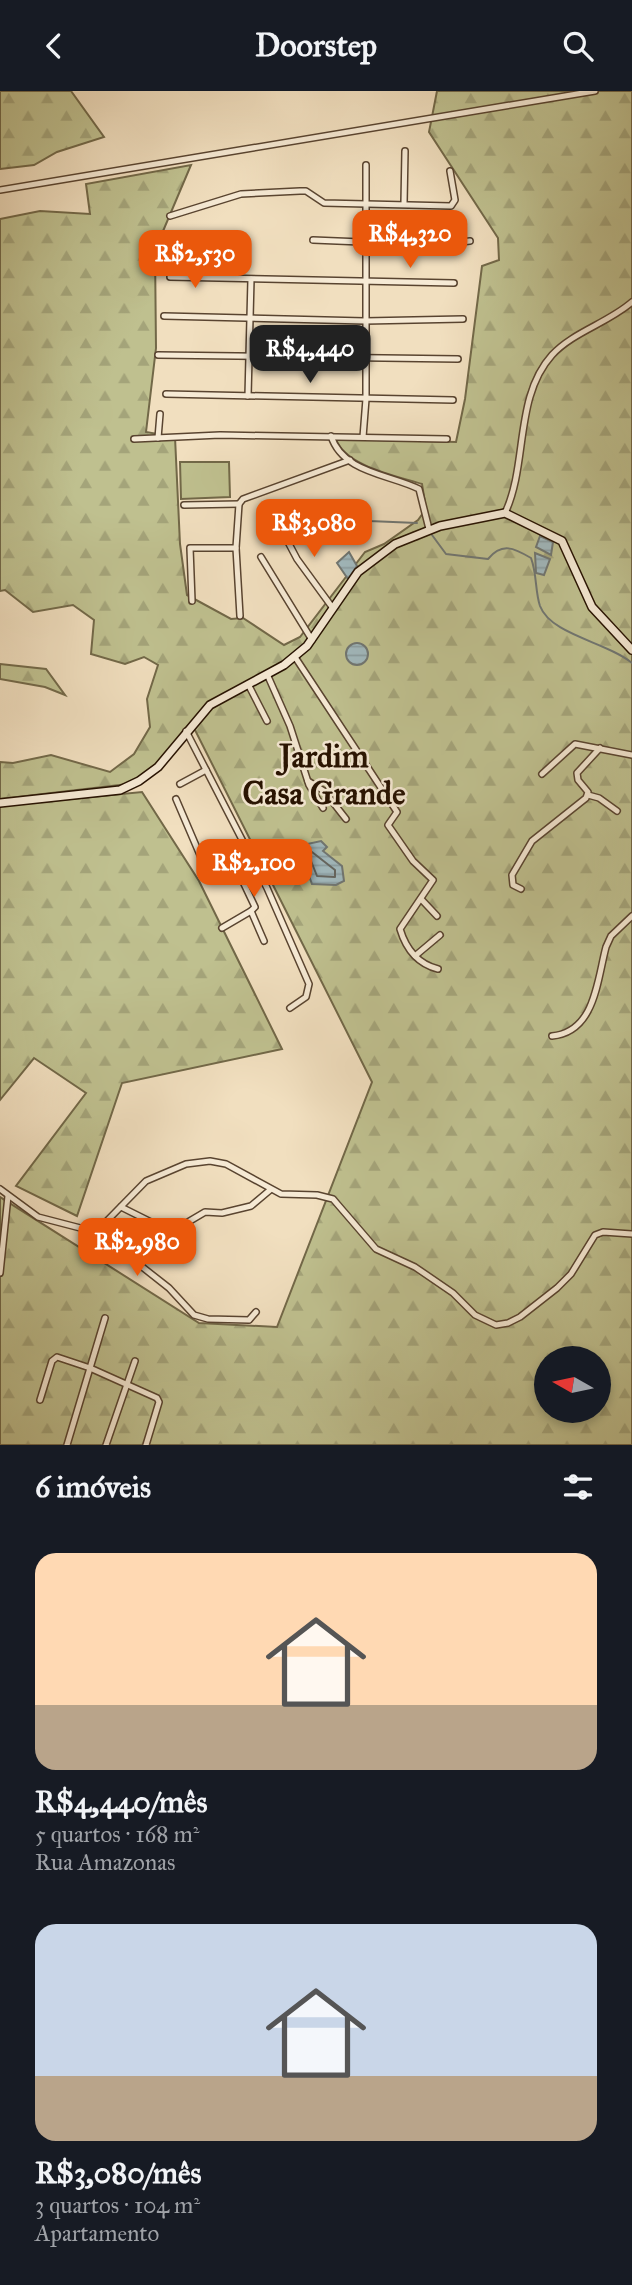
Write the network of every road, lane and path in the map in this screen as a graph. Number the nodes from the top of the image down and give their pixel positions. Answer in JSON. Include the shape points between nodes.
{"nodes":[{"id":1,"x":595,"y":91,"type":"edge"},
{"id":2,"x":405,"y":151,"type":"dead end"},
{"id":3,"x":366,"y":165,"type":"dead end"},
{"id":4,"x":450,"y":171,"type":"dead end"},
{"id":5,"x":0,"y":190,"type":"edge"},
{"id":6,"x":366,"y":203,"type":"junction"},
{"id":7,"x":404,"y":203,"type":"junction"},
{"id":8,"x":170,"y":216,"type":"dead end"},
{"id":9,"x":313,"y":240,"type":"dead end"},
{"id":10,"x":367,"y":241,"type":"junction"},
{"id":11,"x":470,"y":241,"type":"dead end"},
{"id":12,"x":170,"y":277,"type":"dead end"},
{"id":13,"x":250,"y":279,"type":"junction"},
{"id":14,"x":366,"y":283,"type":"junction"},
{"id":15,"x":454,"y":283,"type":"dead end"},
{"id":16,"x":632,"y":302,"type":"edge"},
{"id":17,"x":626,"y":307,"type":"junction"},
{"id":18,"x":632,"y":312,"type":"edge"},
{"id":19,"x":164,"y":316,"type":"dead end"},
{"id":20,"x":249,"y":317,"type":"junction"},
{"id":21,"x":463,"y":319,"type":"dead end"},
{"id":22,"x":365,"y":321,"type":"junction"},
{"id":23,"x":158,"y":355,"type":"dead end"},
{"id":24,"x":248,"y":358,"type":"junction"},
{"id":25,"x":458,"y":359,"type":"dead end"},
{"id":26,"x":366,"y":360,"type":"junction"},
{"id":27,"x":166,"y":394,"type":"dead end"},
{"id":28,"x":248,"y":396,"type":"junction"},
{"id":29,"x":366,"y":399,"type":"junction"},
{"id":30,"x":453,"y":400,"type":"dead end"},
{"id":31,"x":160,"y":414,"type":"dead end"},
{"id":32,"x":331,"y":436,"type":"junction"},
{"id":33,"x":363,"y":437,"type":"junction"},
{"id":34,"x":158,"y":438,"type":"junction"},
{"id":35,"x":134,"y":439,"type":"dead end"},
{"id":36,"x":447,"y":439,"type":"dead end"},
{"id":37,"x":350,"y":460,"type":"junction"},
{"id":38,"x":239,"y":504,"type":"junction"},
{"id":39,"x":184,"y":505,"type":"dead end"},
{"id":40,"x":505,"y":513,"type":"junction"},
{"id":41,"x":278,"y":523,"type":"dead end"},
{"id":42,"x":429,"y":529,"type":"junction"},
{"id":43,"x":236,"y":548,"type":"junction"},
{"id":44,"x":261,"y":557,"type":"dead end"},
{"id":45,"x":192,"y":601,"type":"dead end"},
{"id":46,"x":332,"y":607,"type":"junction"},
{"id":47,"x":240,"y":616,"type":"dead end"},
{"id":48,"x":312,"y":640,"type":"junction"},
{"id":49,"x":632,"y":650,"type":"edge"},
{"id":50,"x":295,"y":657,"type":"junction"},
{"id":51,"x":267,"y":674,"type":"junction"},
{"id":52,"x":247,"y":682,"type":"junction"},
{"id":53,"x":267,"y":721,"type":"dead end"},
{"id":54,"x":186,"y":731,"type":"junction"},
{"id":55,"x":600,"y":748,"type":"junction"},
{"id":56,"x":632,"y":755,"type":"edge"},
{"id":57,"x":206,"y":771,"type":"junction"},
{"id":58,"x":542,"y":774,"type":"dead end"},
{"id":59,"x":308,"y":781,"type":"junction"},
{"id":60,"x":180,"y":783,"type":"dead end"},
{"id":61,"x":588,"y":795,"type":"junction"},
{"id":62,"x":176,"y":799,"type":"dead end"},
{"id":63,"x":0,"y":803,"type":"edge"},
{"id":64,"x":323,"y":808,"type":"dead end"},
{"id":65,"x":617,"y":811,"type":"dead end"},
{"id":66,"x":346,"y":819,"type":"dead end"},
{"id":67,"x":252,"y":859,"type":"junction"},
{"id":68,"x":236,"y":867,"type":"junction"},
{"id":69,"x":521,"y":889,"type":"dead end"},
{"id":70,"x":421,"y":899,"type":"junction"},
{"id":71,"x":251,"y":911,"type":"junction"},
{"id":72,"x":437,"y":916,"type":"dead end"},
{"id":73,"x":632,"y":916,"type":"edge"},
{"id":74,"x":222,"y":928,"type":"dead end"},
{"id":75,"x":440,"y":935,"type":"dead end"},
{"id":76,"x":264,"y":941,"type":"dead end"},
{"id":77,"x":415,"y":956,"type":"junction"},
{"id":78,"x":438,"y":969,"type":"dead end"},
{"id":79,"x":289,"y":1008,"type":"dead end"},
{"id":80,"x":552,"y":1036,"type":"dead end"},
{"id":81,"x":0,"y":1189,"type":"edge"},
{"id":82,"x":270,"y":1190,"type":"junction"},
{"id":83,"x":8,"y":1196,"type":"junction"},
{"id":84,"x":121,"y":1207,"type":"junction"},
{"id":85,"x":96,"y":1232,"type":"junction"},
{"id":86,"x":632,"y":1234,"type":"edge"},
{"id":87,"x":1,"y":1252,"type":"edge"},
{"id":88,"x":0,"y":1273,"type":"edge"},
{"id":89,"x":256,"y":1312,"type":"dead end"},
{"id":90,"x":105,"y":1318,"type":"dead end"},
{"id":91,"x":135,"y":1361,"type":"dead end"},
{"id":92,"x":90,"y":1368,"type":"junction"},
{"id":93,"x":125,"y":1384,"type":"junction"},
{"id":94,"x":40,"y":1400,"type":"dead end"},
{"id":95,"x":67,"y":1445,"type":"edge"},
{"id":96,"x":106,"y":1445,"type":"edge"},
{"id":97,"x":146,"y":1445,"type":"edge"}],
"edges":[{"from":1,"to":5,"type":"street"},
{"from":2,"to":7,"type":"street"},
{"from":3,"to":6,"type":"street"},
{"from":4,"to":7,"type":"street","via":[[454,204]]},
{"from":6,"to":7,"type":"street"},
{"from":6,"to":8,"type":"street","via":[[319,202],[306,191],[241,194]]},
{"from":6,"to":10,"type":"street"},
{"from":9,"to":10,"type":"street"},
{"from":10,"to":11,"type":"street","via":[[434,245]]},
{"from":10,"to":14,"type":"street"},
{"from":12,"to":13,"type":"street"},
{"from":13,"to":14,"type":"street"},
{"from":13,"to":20,"type":"street"},
{"from":14,"to":15,"type":"street"},
{"from":14,"to":22,"type":"street"},
{"from":16,"to":17,"type":"street"},
{"from":17,"to":18,"type":"street"},
{"from":17,"to":40,"type":"street","via":[[560,347],[546,362],[529,407]]},
{"from":19,"to":20,"type":"street"},
{"from":20,"to":22,"type":"street"},
{"from":20,"to":24,"type":"street"},
{"from":21,"to":22,"type":"street"},
{"from":22,"to":26,"type":"street"},
{"from":23,"to":24,"type":"street"},
{"from":24,"to":26,"type":"street"},
{"from":24,"to":28,"type":"street"},
{"from":25,"to":26,"type":"street"},
{"from":26,"to":29,"type":"street"},
{"from":27,"to":28,"type":"street"},
{"from":28,"to":29,"type":"street"},
{"from":29,"to":30,"type":"street"},
{"from":29,"to":33,"type":"street"},
{"from":31,"to":34,"type":"street"},
{"from":32,"to":33,"type":"street"},
{"from":32,"to":34,"type":"street"},
{"from":32,"to":37,"type":"street"},
{"from":33,"to":36,"type":"street"},
{"from":34,"to":35,"type":"street"},
{"from":37,"to":38,"type":"street"},
{"from":37,"to":42,"type":"street","via":[[364,470],[419,489]]},
{"from":38,"to":39,"type":"street"},
{"from":38,"to":43,"type":"street"},
{"from":40,"to":42,"type":"main road"},
{"from":40,"to":49,"type":"main road","via":[[562,541],[595,612]]},
{"from":41,"to":46,"type":"street"},
{"from":42,"to":46,"type":"main road","via":[[395,544],[358,572]]},
{"from":43,"to":45,"type":"street","via":[[190,548]]},
{"from":43,"to":47,"type":"street"},
{"from":44,"to":48,"type":"street"},
{"from":46,"to":48,"type":"main road"},
{"from":48,"to":50,"type":"main road"},
{"from":50,"to":51,"type":"main road"},
{"from":50,"to":70,"type":"street","via":[[397,812],[388,825],[433,880]]},
{"from":51,"to":52,"type":"main road"},
{"from":51,"to":59,"type":"street"},
{"from":52,"to":53,"type":"street"},
{"from":52,"to":54,"type":"main road","via":[[210,705]]},
{"from":54,"to":57,"type":"street"},
{"from":54,"to":63,"type":"main road","via":[[151,773],[120,790]]},
{"from":55,"to":56,"type":"street"},
{"from":55,"to":58,"type":"street","via":[[575,744]]},
{"from":55,"to":61,"type":"street","via":[[577,773]]},
{"from":57,"to":60,"type":"street"},
{"from":57,"to":67,"type":"street"},
{"from":59,"to":64,"type":"street"},
{"from":59,"to":66,"type":"street","via":[[324,791]]},
{"from":61,"to":65,"type":"street"},
{"from":61,"to":69,"type":"street","via":[[528,846],[511,879],[515,888]]},
{"from":62,"to":68,"type":"street","via":[[206,869]]},
{"from":67,"to":68,"type":"street"},
{"from":67,"to":79,"type":"street","via":[[309,984],[306,996]]},
{"from":68,"to":71,"type":"street","via":[[254,899]]},
{"from":70,"to":72,"type":"street"},
{"from":70,"to":77,"type":"street","via":[[400,929]]},
{"from":71,"to":74,"type":"street"},
{"from":71,"to":76,"type":"street"},
{"from":73,"to":80,"type":"street","via":[[611,936],[585,1018],[574,1031]]},
{"from":75,"to":77,"type":"street"},
{"from":77,"to":78,"type":"street","via":[[422,965]]},
{"from":81,"to":83,"type":"street"},
{"from":82,"to":84,"type":"street","via":[[251,1206],[205,1212],[170,1227]]},
{"from":82,"to":84,"type":"street","via":[[239,1169],[210,1161],[169,1170],[146,1181]]},
{"from":82,"to":86,"type":"street","via":[[333,1199],[376,1249],[415,1267],[475,1315],[496,1325],[520,1317],[557,1288],[595,1235]]},
{"from":83,"to":85,"type":"street","via":[[38,1217]]},
{"from":83,"to":87,"type":"street"},
{"from":84,"to":85,"type":"street"},
{"from":85,"to":89,"type":"street","via":[[155,1276],[194,1315],[249,1320]]},
{"from":87,"to":88,"type":"street"},
{"from":90,"to":92,"type":"street"},
{"from":91,"to":93,"type":"street"},
{"from":92,"to":93,"type":"street"},
{"from":92,"to":94,"type":"street","via":[[57,1357]]},
{"from":92,"to":95,"type":"street"},
{"from":93,"to":96,"type":"street"},
{"from":93,"to":97,"type":"street","via":[[159,1402]]}]}
